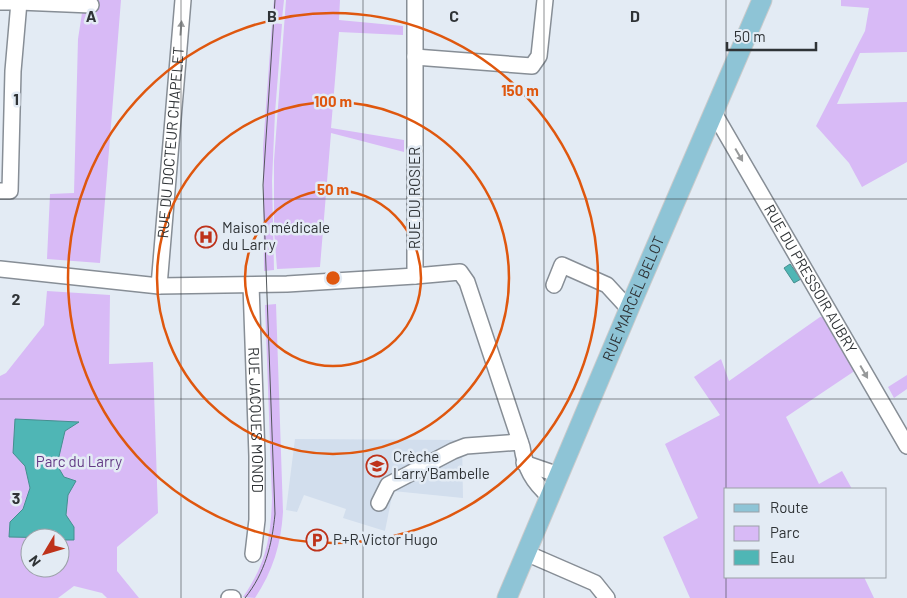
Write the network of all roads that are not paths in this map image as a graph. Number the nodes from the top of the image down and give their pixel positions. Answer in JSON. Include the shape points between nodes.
{"nodes":[{"id":1,"x":183,"y":0,"type":"edge"},
{"id":2,"x":415,"y":0,"type":"edge"},
{"id":3,"x":545,"y":0,"type":"edge"},
{"id":4,"x":762,"y":0,"type":"edge"},
{"id":5,"x":0,"y":2,"type":"edge"},
{"id":6,"x":19,"y":2,"type":"junction"},
{"id":7,"x":91,"y":5,"type":"dead end"},
{"id":8,"x":416,"y":57,"type":"junction"},
{"id":9,"x":714,"y":113,"type":"junction"},
{"id":10,"x":0,"y":191,"type":"edge"},
{"id":11,"x":0,"y":270,"type":"edge"},
{"id":12,"x":415,"y":276,"type":"junction"},
{"id":13,"x":251,"y":285,"type":"junction"},
{"id":14,"x":554,"y":285,"type":"dead end"},
{"id":15,"x":159,"y":286,"type":"junction"},
{"id":16,"x":628,"y":309,"type":"junction"},
{"id":17,"x":520,"y":442,"type":"junction"},
{"id":18,"x":907,"y":446,"type":"edge"},
{"id":19,"x":524,"y":463,"type":"junction"},
{"id":20,"x":559,"y":475,"type":"junction"},
{"id":21,"x":549,"y":496,"type":"junction"},
{"id":22,"x":379,"y":503,"type":"dead end"},
{"id":23,"x":526,"y":553,"type":"junction"},
{"id":24,"x":253,"y":554,"type":"dead end"},
{"id":25,"x":229,"y":598,"type":"edge"},
{"id":26,"x":233,"y":598,"type":"edge"},
{"id":27,"x":507,"y":598,"type":"edge"},
{"id":28,"x":607,"y":598,"type":"edge"}],
"edges":[{"from":15,"to":1,"type":"street","name":"RUE DU DOCTEUR CHAPELET","one_way":true},
{"from":2,"to":8,"type":"street","name":"RUE DU ROSIER"},
{"from":3,"to":8,"type":"street","via":[[539,56],[532,66]]},
{"from":4,"to":9,"type":"main road","name":"RUE MARCEL BELOT"},
{"from":5,"to":6,"type":"street"},
{"from":6,"to":7,"type":"street"},
{"from":6,"to":10,"type":"street","via":[[13,71],[10,191]]},
{"from":8,"to":12,"type":"street","name":"RUE DU ROSIER"},
{"from":9,"to":16,"type":"main road","name":"RUE MARCEL BELOT"},
{"from":9,"to":18,"type":"street","name":"RUE DU PRESSOIR AUBRY","one_way":true},
{"from":11,"to":15,"type":"street"},
{"from":12,"to":13,"type":"street"},
{"from":12,"to":17,"type":"street","via":[[460,272],[467,282]]},
{"from":13,"to":15,"type":"street"},
{"from":13,"to":24,"type":"street","name":"RUE JACQUES MONOD","via":[[257,510]]},
{"from":14,"to":16,"type":"street","via":[[562,266],[607,285]]},
{"from":16,"to":20,"type":"main road","name":"RUE MARCEL BELOT"},
{"from":17,"to":19,"type":"street"},
{"from":17,"to":22,"type":"street","via":[[466,446],[452,451],[388,485]]},
{"from":19,"to":20,"type":"street"},
{"from":19,"to":21,"type":"street","via":[[538,487]]},
{"from":20,"to":21,"type":"main road","name":"RUE MARCEL BELOT"},
{"from":21,"to":23,"type":"main road","name":"RUE MARCEL BELOT"},
{"from":23,"to":27,"type":"main road","name":"RUE MARCEL BELOT"},
{"from":23,"to":28,"type":"street","via":[[595,583]]},
{"from":25,"to":26,"type":"street"}]}
